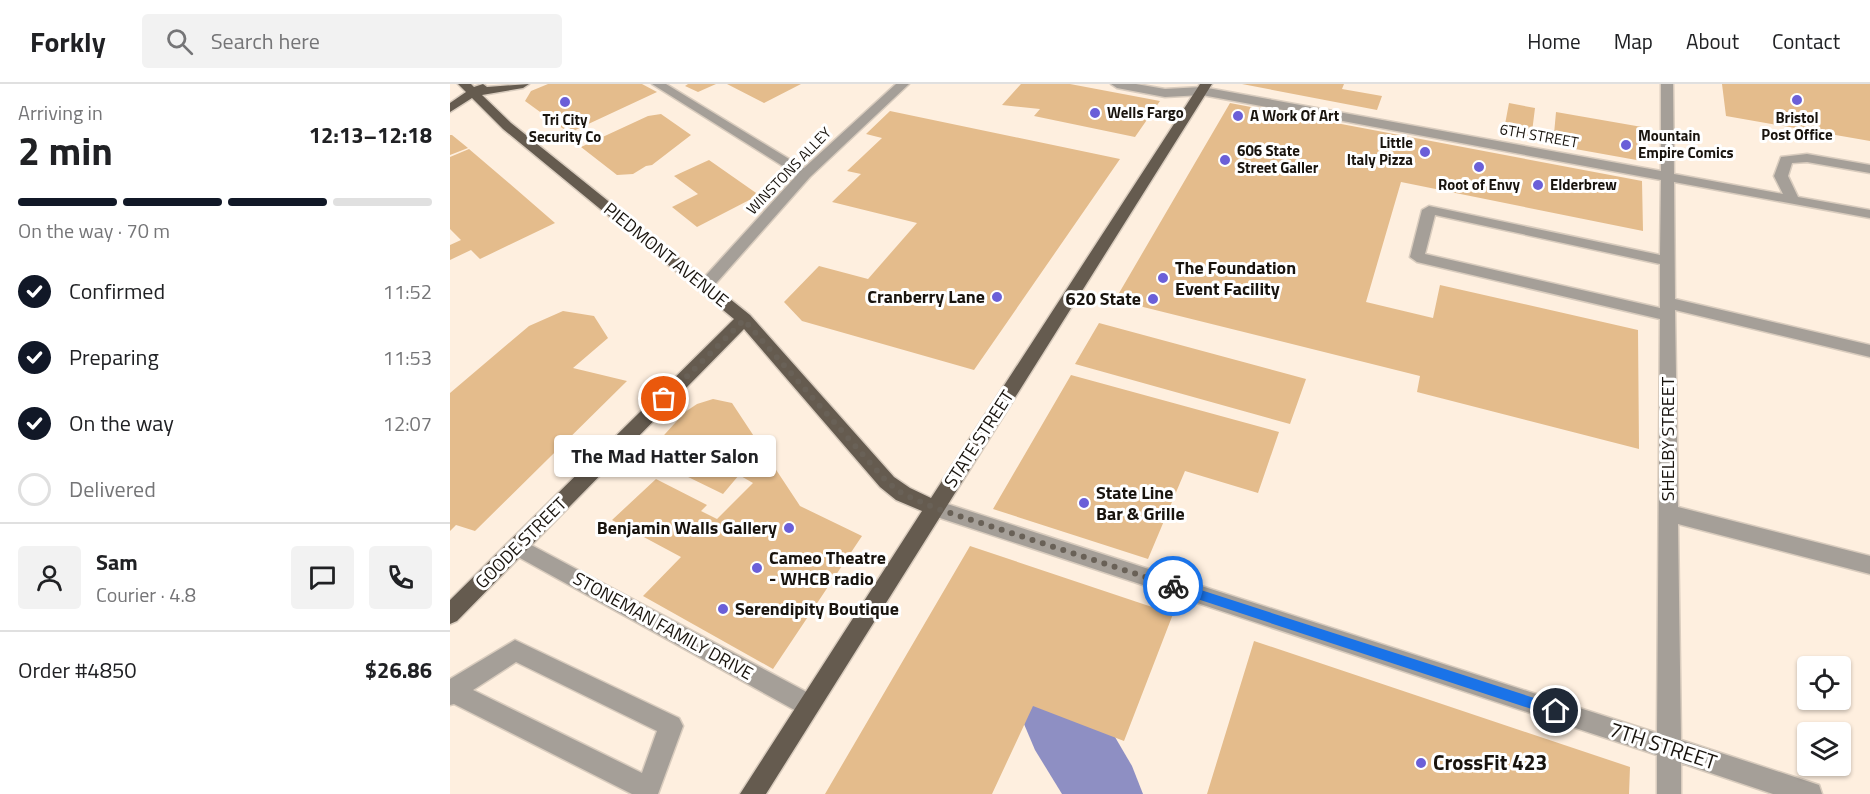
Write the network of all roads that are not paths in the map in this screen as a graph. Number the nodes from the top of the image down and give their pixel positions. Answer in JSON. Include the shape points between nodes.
{"nodes":[{"id":1,"x":485,"y":84,"type":"edge"},
{"id":2,"x":523,"y":84,"type":"edge"},
{"id":3,"x":658,"y":84,"type":"edge"},
{"id":4,"x":903,"y":84,"type":"edge"},
{"id":5,"x":1117,"y":84,"type":"edge"},
{"id":6,"x":1667,"y":84,"type":"edge"},
{"id":7,"x":469,"y":88,"type":"edge"},
{"id":8,"x":1204,"y":88,"type":"edge"},
{"id":9,"x":450,"y":108,"type":"edge"},
{"id":10,"x":1870,"y":169,"type":"edge"},
{"id":11,"x":806,"y":174,"type":"junction"},
{"id":12,"x":1668,"y":177,"type":"junction"},
{"id":13,"x":1793,"y":200,"type":"junction"},
{"id":14,"x":1870,"y":214,"type":"edge"},
{"id":15,"x":1668,"y":261,"type":"junction"},
{"id":16,"x":705,"y":286,"type":"junction"},
{"id":17,"x":1668,"y":309,"type":"junction"},
{"id":18,"x":744,"y":320,"type":"junction"},
{"id":19,"x":1870,"y":351,"type":"edge"},
{"id":20,"x":935,"y":508,"type":"junction"},
{"id":21,"x":1668,"y":513,"type":"junction"},
{"id":22,"x":518,"y":547,"type":"junction"},
{"id":23,"x":1870,"y":565,"type":"edge"},
{"id":24,"x":450,"y":614,"type":"edge"},
{"id":25,"x":451,"y":692,"type":"edge"},
{"id":26,"x":808,"y":705,"type":"junction"},
{"id":27,"x":1669,"y":748,"type":"junction"},
{"id":28,"x":653,"y":791,"type":"edge"},
{"id":29,"x":752,"y":794,"type":"edge"},
{"id":30,"x":1669,"y":794,"type":"edge"},
{"id":31,"x":1810,"y":794,"type":"edge"}],
"edges":[{"from":1,"to":7,"type":"main road"},
{"from":2,"to":7,"type":"main road"},
{"from":3,"to":11,"type":"street"},
{"from":4,"to":11,"type":"street","name":"WINSTONS ALLEY"},
{"from":5,"to":8,"type":"street","name":"6TH STREET","via":[[1164,93]]},
{"from":6,"to":12,"type":"street","name":"SHELBY STREET"},
{"from":7,"to":9,"type":"main road"},
{"from":7,"to":16,"type":"main road","name":"PIEDMONT AVENUE","via":[[507,126]]},
{"from":8,"to":12,"type":"street","name":"6TH STREET"},
{"from":8,"to":20,"type":"main road","name":"STATE STREET"},
{"from":10,"to":13,"type":"street","via":[[1807,158],[1786,160],[1781,176]]},
{"from":11,"to":16,"type":"street","name":"WINSTONS ALLEY"},
{"from":12,"to":13,"type":"street","name":"6TH STREET"},
{"from":12,"to":15,"type":"street","name":"SHELBY STREET"},
{"from":13,"to":14,"type":"street","name":"6TH STREET"},
{"from":15,"to":17,"type":"street","name":"SHELBY STREET"},
{"from":15,"to":17,"type":"street","via":[[1429,210],[1417,257]]},
{"from":16,"to":18,"type":"main road","name":"PIEDMONT AVENUE"},
{"from":17,"to":19,"type":"street"},
{"from":17,"to":21,"type":"street","name":"SHELBY STREET"},
{"from":18,"to":20,"type":"main road","name":"PIEDMONT AVENUE","via":[[887,482]]},
{"from":18,"to":22,"type":"main road","name":"GOODE STREET"},
{"from":20,"to":26,"type":"main road","name":"STATE STREET"},
{"from":20,"to":27,"type":"street","name":"7TH STREET"},
{"from":21,"to":23,"type":"street"},
{"from":21,"to":27,"type":"street","name":"SHELBY STREET"},
{"from":22,"to":24,"type":"main road","name":"GOODE STREET"},
{"from":22,"to":26,"type":"street","name":"STONEMAN FAMILY DRIVE"},
{"from":25,"to":28,"type":"street"},
{"from":25,"to":28,"type":"street","via":[[515,650],[671,726]]},
{"from":26,"to":29,"type":"main road","name":"STATE STREET"},
{"from":27,"to":30,"type":"street","name":"SHELBY STREET"},
{"from":27,"to":31,"type":"street","name":"7TH STREET"}]}
